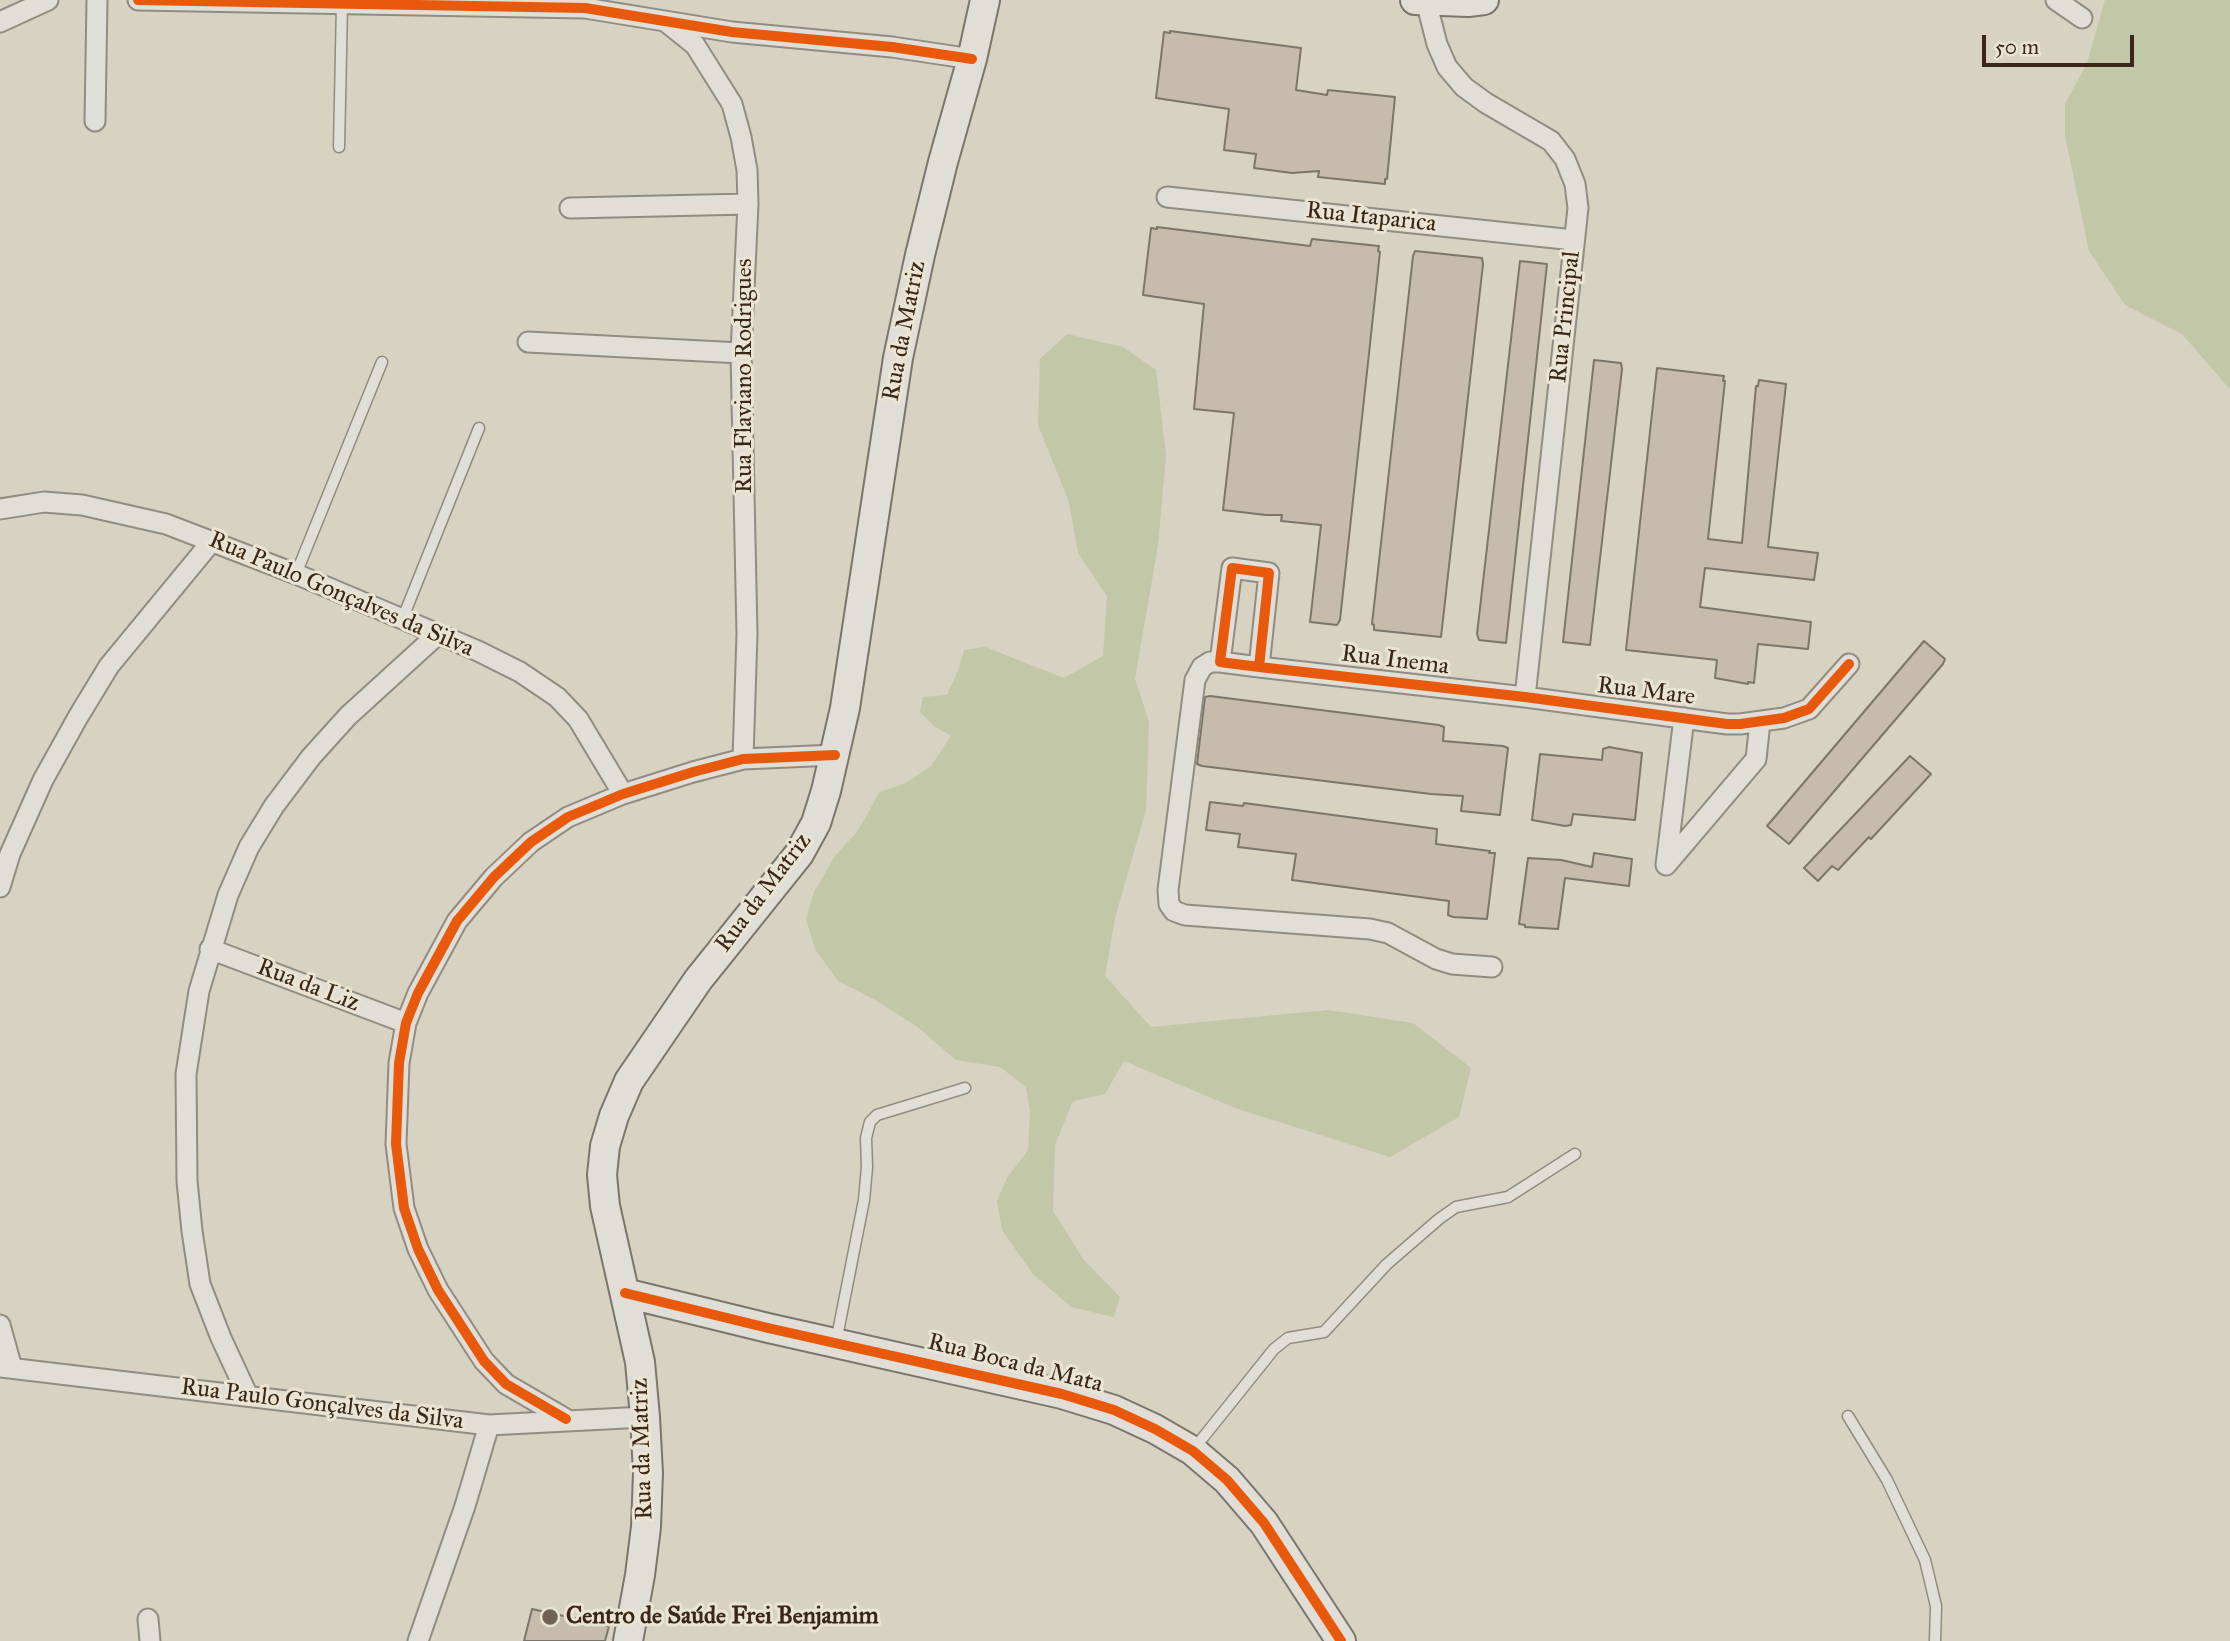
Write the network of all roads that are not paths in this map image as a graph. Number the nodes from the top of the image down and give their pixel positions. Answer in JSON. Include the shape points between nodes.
{"nodes":[{"id":1,"x":48,"y":0,"type":"edge"},
{"id":2,"x":97,"y":0,"type":"edge"},
{"id":3,"x":138,"y":0,"type":"edge"},
{"id":4,"x":985,"y":0,"type":"edge"},
{"id":5,"x":1484,"y":0,"type":"edge"},
{"id":6,"x":2056,"y":0,"type":"edge"},
{"id":7,"x":1420,"y":1,"type":"edge"},
{"id":8,"x":342,"y":5,"type":"junction"},
{"id":9,"x":2082,"y":18,"type":"dead end"},
{"id":10,"x":664,"y":20,"type":"junction"},
{"id":11,"x":0,"y":22,"type":"edge"},
{"id":12,"x":972,"y":59,"type":"junction"},
{"id":13,"x":95,"y":121,"type":"dead end"},
{"id":14,"x":339,"y":147,"type":"dead end"},
{"id":15,"x":1167,"y":197,"type":"dead end"},
{"id":16,"x":748,"y":204,"type":"junction"},
{"id":17,"x":570,"y":208,"type":"dead end"},
{"id":18,"x":1574,"y":240,"type":"junction"},
{"id":19,"x":528,"y":342,"type":"dead end"},
{"id":20,"x":741,"y":353,"type":"junction"},
{"id":21,"x":382,"y":362,"type":"dead end"},
{"id":22,"x":479,"y":428,"type":"dead end"},
{"id":23,"x":0,"y":509,"type":"edge"},
{"id":24,"x":212,"y":541,"type":"junction"},
{"id":25,"x":296,"y":574,"type":"junction"},
{"id":26,"x":402,"y":620,"type":"junction"},
{"id":27,"x":438,"y":635,"type":"junction"},
{"id":28,"x":1220,"y":662,"type":"junction"},
{"id":29,"x":1849,"y":664,"type":"dead end"},
{"id":30,"x":1259,"y":667,"type":"junction"},
{"id":31,"x":1525,"y":697,"type":"junction"},
{"id":32,"x":1684,"y":718,"type":"junction"},
{"id":33,"x":1760,"y":722,"type":"junction"},
{"id":34,"x":835,"y":755,"type":"junction"},
{"id":35,"x":743,"y":759,"type":"junction"},
{"id":36,"x":623,"y":794,"type":"junction"},
{"id":37,"x":0,"y":887,"type":"edge"},
{"id":38,"x":210,"y":949,"type":"junction"},
{"id":39,"x":1492,"y":967,"type":"dead end"},
{"id":40,"x":406,"y":1023,"type":"junction"},
{"id":41,"x":965,"y":1088,"type":"dead end"},
{"id":42,"x":1575,"y":1154,"type":"dead end"},
{"id":43,"x":625,"y":1293,"type":"junction"},
{"id":44,"x":0,"y":1325,"type":"edge"},
{"id":45,"x":835,"y":1343,"type":"junction"},
{"id":46,"x":6,"y":1367,"type":"edge"},
{"id":47,"x":248,"y":1396,"type":"junction"},
{"id":48,"x":1848,"y":1416,"type":"dead end"},
{"id":49,"x":645,"y":1417,"type":"junction"},
{"id":50,"x":566,"y":1419,"type":"junction"},
{"id":51,"x":489,"y":1424,"type":"junction"},
{"id":52,"x":1193,"y":1451,"type":"junction"},
{"id":53,"x":148,"y":1619,"type":"dead end"},
{"id":54,"x":150,"y":1641,"type":"edge"},
{"id":55,"x":418,"y":1641,"type":"edge"},
{"id":56,"x":628,"y":1641,"type":"edge"},
{"id":57,"x":1341,"y":1641,"type":"edge"},
{"id":58,"x":1935,"y":1641,"type":"edge"}],
"edges":[{"from":1,"to":11,"type":"street"},
{"from":2,"to":13,"type":"street"},
{"from":3,"to":8,"type":"street"},
{"from":4,"to":12,"type":"main road","name":"Rua da Matriz"},
{"from":5,"to":7,"type":"main road"},
{"from":6,"to":9,"type":"street"},
{"from":7,"to":18,"type":"street","name":"Rua Principal","via":[[1447,67],[1464,87],[1552,141],[1565,159],[1578,208]]},
{"from":8,"to":10,"type":"street","via":[[585,8]]},
{"from":8,"to":14,"type":"lane"},
{"from":10,"to":12,"type":"street"},
{"from":10,"to":16,"type":"street","name":"Rua Flaviano Rodrigues","via":[[695,45],[732,104],[747,170]]},
{"from":12,"to":34,"type":"main road","name":"Rua da Matriz","via":[[898,358]]},
{"from":15,"to":18,"type":"street","name":"Rua Itaparica"},
{"from":16,"to":17,"type":"street"},
{"from":16,"to":20,"type":"street","name":"Rua Flaviano Rodrigues"},
{"from":18,"to":31,"type":"street","name":"Rua Principal"},
{"from":19,"to":20,"type":"street"},
{"from":20,"to":35,"type":"street","name":"Rua Flaviano Rodrigues","via":[[747,634]]},
{"from":21,"to":25,"type":"lane"},
{"from":22,"to":26,"type":"lane"},
{"from":23,"to":24,"type":"street","name":"Rua Paulo Gonçalves da Silva","via":[[44,502],[82,505],[166,524]]},
{"from":24,"to":25,"type":"street","name":"Rua Paulo Gonçalves da Silva"},
{"from":24,"to":37,"type":"street","via":[[109,666],[43,780]]},
{"from":25,"to":26,"type":"street","name":"Rua Paulo Gonçalves da Silva"},
{"from":26,"to":27,"type":"street","name":"Rua Paulo Gonçalves da Silva"},
{"from":27,"to":36,"type":"street","name":"Rua Paulo Gonçalves da Silva","via":[[520,672],[557,697],[578,719]]},
{"from":27,"to":38,"type":"street","via":[[348,716],[274,806],[249,847]]},
{"from":28,"to":30,"type":"street","name":"Rua Inema"},
{"from":28,"to":30,"type":"street","via":[[1232,568],[1244,569],[1269,573]]},
{"from":28,"to":39,"type":"street","via":[[1202,667],[1195,680],[1168,890],[1168,904],[1174,911],[1370,929],[1452,964]]},
{"from":29,"to":33,"type":"street","name":"Rua Mare","via":[[1808,709]]},
{"from":30,"to":31,"type":"street","name":"Rua Inema"},
{"from":31,"to":32,"type":"street","name":"Rua Mare"},
{"from":32,"to":33,"type":"street","name":"Rua Mare","via":[[1727,724]]},
{"from":32,"to":33,"type":"street","via":[[1666,865],[1756,759]]},
{"from":34,"to":35,"type":"street"},
{"from":34,"to":43,"type":"main road","name":"Rua da Matriz","via":[[816,823],[799,854],[658,1035],[629,1081],[614,1116],[602,1175]]},
{"from":35,"to":36,"type":"street"},
{"from":36,"to":40,"type":"street","via":[[568,817],[531,842],[494,877],[457,921]]},
{"from":38,"to":40,"type":"street","name":"Rua da Liz"},
{"from":38,"to":47,"type":"street","via":[[186,1074],[187,1181],[200,1284]]},
{"from":40,"to":50,"type":"street","via":[[399,1063],[396,1144],[404,1208],[418,1249],[438,1290],[484,1360],[506,1384]]},
{"from":41,"to":45,"type":"lane","via":[[877,1115],[870,1122],[864,1200]]},
{"from":42,"to":52,"type":"lane","via":[[1508,1197],[1457,1207],[1439,1219],[1387,1264],[1324,1332],[1288,1338],[1274,1349]]},
{"from":43,"to":45,"type":"main road","name":"Rua Boca da Mata"},
{"from":43,"to":49,"type":"main road","name":"Rua da Matriz","via":[[640,1362]]},
{"from":44,"to":46,"type":"street"},
{"from":45,"to":52,"type":"main road","name":"Rua Boca da Mata","via":[[1062,1394],[1114,1410]]},
{"from":46,"to":47,"type":"street","name":"Rua Paulo Gonçalves da Silva"},
{"from":47,"to":51,"type":"street","name":"Rua Paulo Gonçalves da Silva"},
{"from":48,"to":58,"type":"lane","via":[[1887,1480],[1925,1560],[1936,1606]]},
{"from":49,"to":50,"type":"street","name":"Rua Paulo Gonçalves da Silva"},
{"from":49,"to":56,"type":"main road","name":"Rua da Matriz","via":[[646,1527]]},
{"from":50,"to":51,"type":"street","name":"Rua Paulo Gonçalves da Silva"},
{"from":51,"to":55,"type":"street"},
{"from":52,"to":57,"type":"main road","name":"Rua Boca da Mata","via":[[1227,1480],[1264,1523]]},
{"from":53,"to":54,"type":"street"}]}
